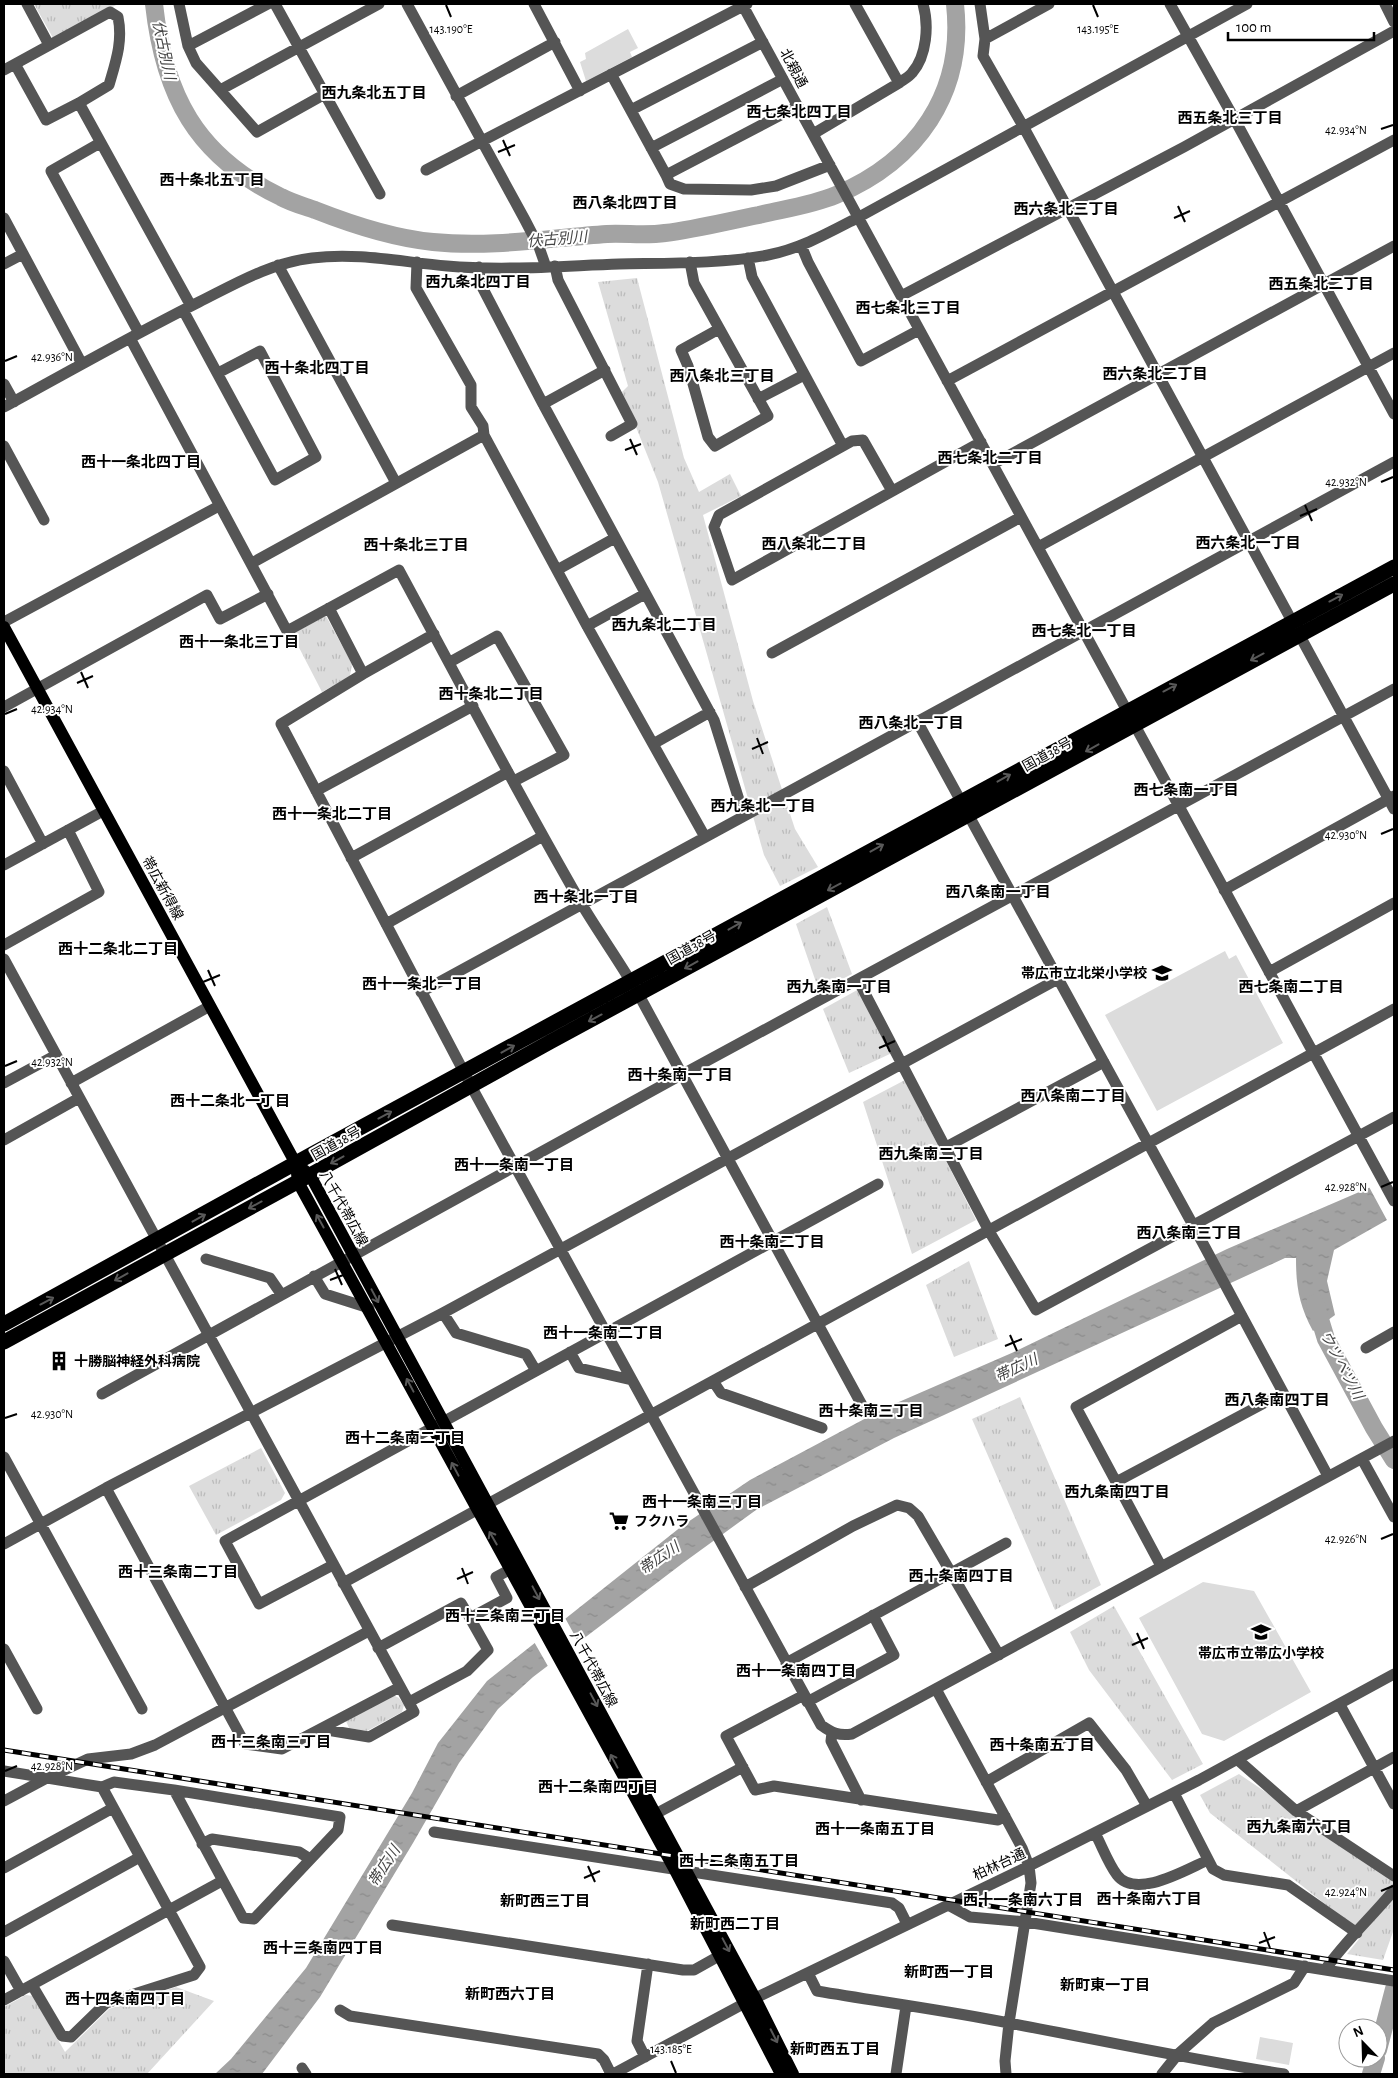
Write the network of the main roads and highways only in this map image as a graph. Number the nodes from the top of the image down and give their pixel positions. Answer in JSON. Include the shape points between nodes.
{"nodes":[{"id":1,"x":1394,"y":567,"type":"edge"},
{"id":2,"x":1394,"y":584,"type":"edge"},
{"id":3,"x":4,"y":627,"type":"edge"},
{"id":4,"x":1297,"y":628,"type":"junction"},
{"id":5,"x":468,"y":1079,"type":"junction"},
{"id":6,"x":296,"y":1164,"type":"junction"},
{"id":7,"x":304,"y":1178,"type":"junction"},
{"id":8,"x":160,"y":1248,"type":"junction"},
{"id":9,"x":348,"y":1258,"type":"junction"},
{"id":10,"x":4,"y":1324,"type":"edge"},
{"id":11,"x":392,"y":1339,"type":"junction"},
{"id":12,"x":4,"y":1342,"type":"edge"},
{"id":13,"x":483,"y":1507,"type":"junction"},
{"id":14,"x":546,"y":1623,"type":"junction"},
{"id":15,"x":681,"y":1871,"type":"junction"},
{"id":16,"x":750,"y":2001,"type":"junction"},
{"id":17,"x":781,"y":2074,"type":"edge"},
{"id":18,"x":793,"y":2074,"type":"edge"}],
"edges":[{"from":4,"to":1,"type":"highway","name":"国道38号","one_way":true},
{"from":2,"to":4,"type":"highway","name":"国道38号"},
{"from":3,"to":6,"type":"main road","name":"帯広新得線"},
{"from":4,"to":5,"type":"highway","name":"国道38号"},
{"from":6,"to":5,"type":"highway","name":"国道38号","one_way":true},
{"from":5,"to":7,"type":"highway","name":"国道38号","one_way":true},
{"from":6,"to":7,"type":"main road","name":"八千代帯広線"},
{"from":8,"to":6,"type":"highway","name":"国道38号","one_way":true},
{"from":7,"to":8,"type":"highway","name":"国道38号","one_way":true},
{"from":7,"to":9,"type":"main road","name":"八千代帯広線"},
{"from":10,"to":8,"type":"highway","name":"国道38号","one_way":true},
{"from":8,"to":12,"type":"highway","name":"国道38号","one_way":true},
{"from":9,"to":11,"type":"main road","name":"八千代帯広線","one_way":true},
{"from":9,"to":11,"type":"main road","name":"八千代帯広線","via":[[368,1308]]},
{"from":11,"to":13,"type":"main road","name":"八千代帯広線"},
{"from":13,"to":14,"type":"main road","name":"八千代帯広線","one_way":true},
{"from":14,"to":13,"type":"main road","name":"八千代帯広線","one_way":true,"via":[[511,1569]]},
{"from":14,"to":15,"type":"main road","name":"八千代帯広線"},
{"from":15,"to":16,"type":"main road","name":"八千代帯広線","one_way":true},
{"from":15,"to":16,"type":"main road","name":"八千代帯広線","via":[[719,1956]]},
{"from":16,"to":17,"type":"main road","name":"八千代帯広線"},
{"from":16,"to":18,"type":"main road","name":"八千代帯広線","one_way":true}]}
